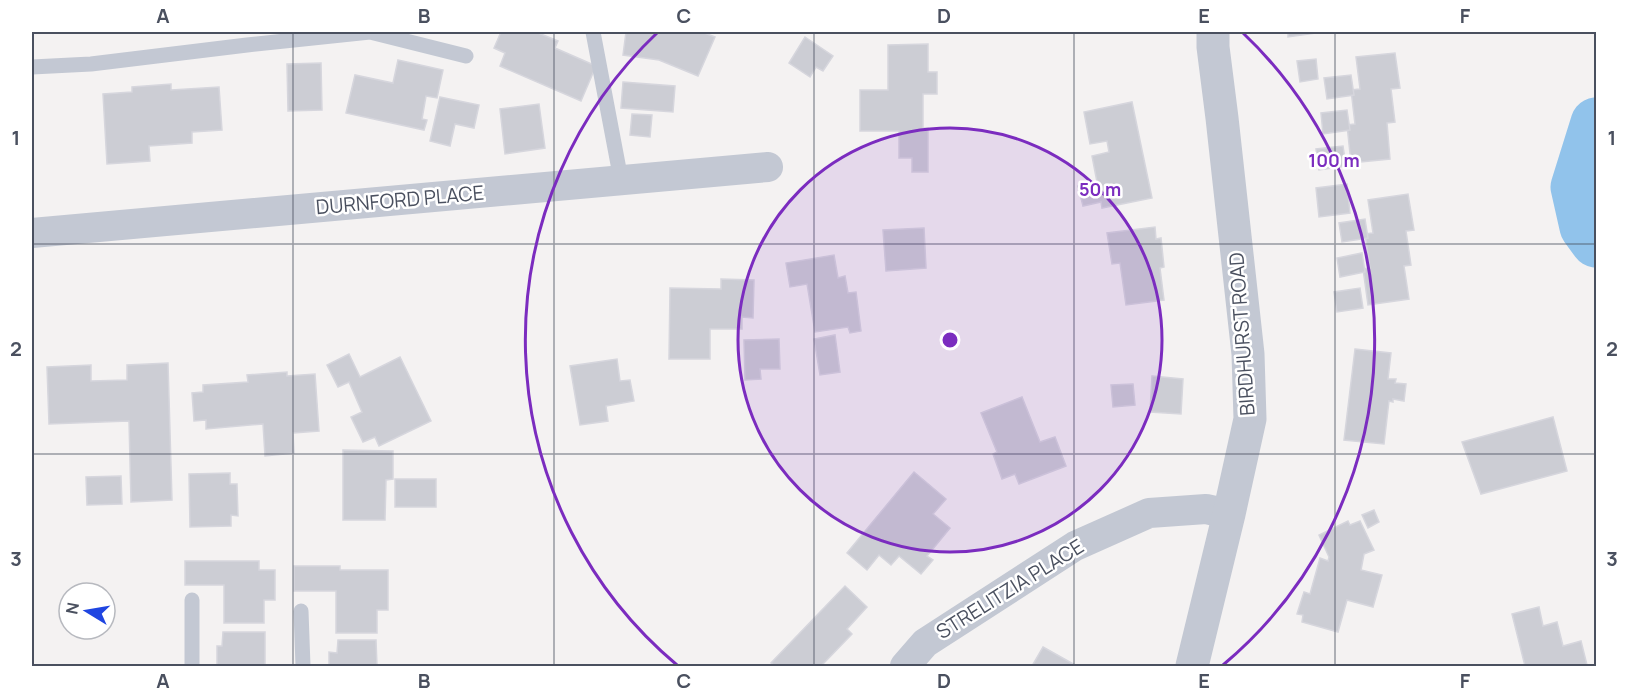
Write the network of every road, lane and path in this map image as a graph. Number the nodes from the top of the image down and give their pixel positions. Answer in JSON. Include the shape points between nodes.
{"nodes":[{"id":1,"x":593,"y":32,"type":"edge"},
{"id":2,"x":1214,"y":32,"type":"edge"},
{"id":3,"x":466,"y":56,"type":"dead end"},
{"id":4,"x":32,"y":67,"type":"edge"},
{"id":5,"x":768,"y":167,"type":"dead end"},
{"id":6,"x":621,"y":180,"type":"junction"},
{"id":7,"x":32,"y":233,"type":"edge"},
{"id":8,"x":1229,"y":514,"type":"junction"},
{"id":9,"x":192,"y":600,"type":"dead end"},
{"id":10,"x":301,"y":611,"type":"dead end"},
{"id":11,"x":192,"y":666,"type":"edge"},
{"id":12,"x":303,"y":666,"type":"edge"},
{"id":13,"x":905,"y":666,"type":"edge"},
{"id":14,"x":1192,"y":666,"type":"edge"}],
"edges":[{"from":1,"to":6,"type":"lane"},
{"from":2,"to":8,"type":"street","name":"BIRDHURST ROAD","via":[[1248,354],[1250,419]]},
{"from":3,"to":4,"type":"lane","via":[[370,32],[91,64]]},
{"from":5,"to":6,"type":"street","name":"DURNFORD PLACE"},
{"from":6,"to":7,"type":"street","name":"DURNFORD PLACE"},
{"from":8,"to":13,"type":"street","name":"STRELITZIA PLACE","via":[[1206,509],[1149,513],[1075,546],[925,643]]},
{"from":8,"to":14,"type":"street","name":"BIRDHURST ROAD"},
{"from":9,"to":11,"type":"lane"},
{"from":10,"to":12,"type":"lane"}]}
